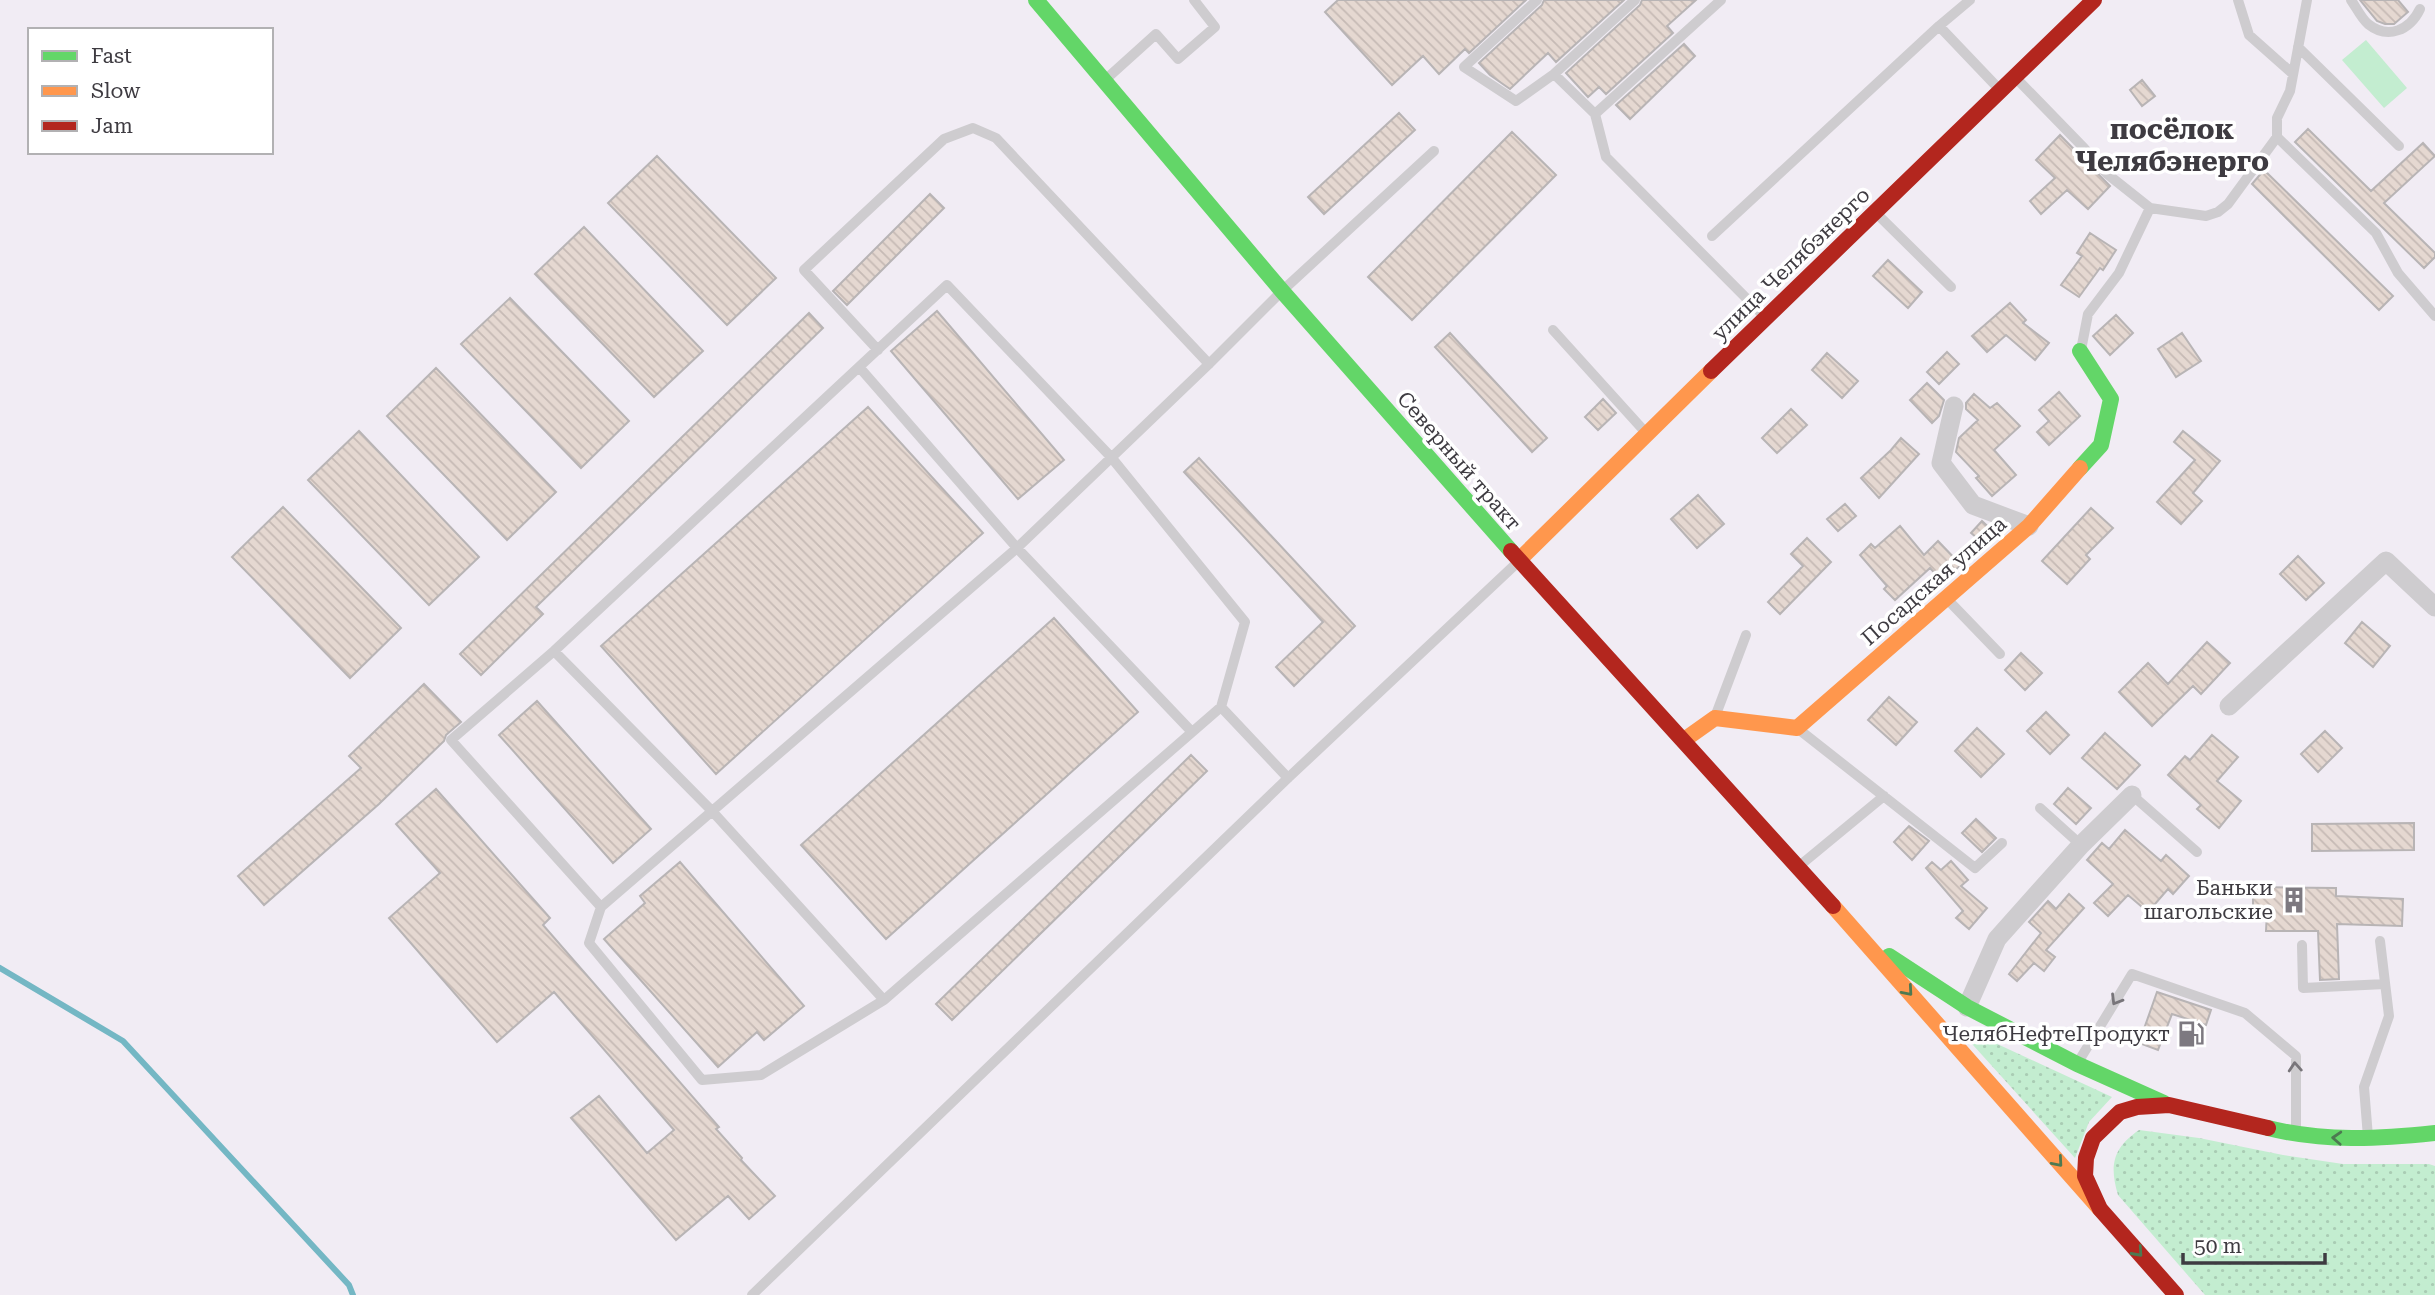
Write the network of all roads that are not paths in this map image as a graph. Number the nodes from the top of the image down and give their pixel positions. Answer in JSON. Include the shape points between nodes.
{"nodes":[{"id":1,"x":1036,"y":0,"type":"edge"},
{"id":2,"x":1194,"y":0,"type":"edge"},
{"id":3,"x":1537,"y":0,"type":"edge"},
{"id":4,"x":1635,"y":0,"type":"edge"},
{"id":5,"x":1721,"y":0,"type":"edge"},
{"id":6,"x":1970,"y":0,"type":"edge"},
{"id":7,"x":2094,"y":0,"type":"edge"},
{"id":8,"x":2238,"y":0,"type":"edge"},
{"id":9,"x":2307,"y":0,"type":"edge"},
{"id":10,"x":2351,"y":0,"type":"edge"},
{"id":11,"x":2420,"y":9,"type":"dead end"},
{"id":12,"x":1939,"y":26,"type":"junction"},
{"id":13,"x":2298,"y":47,"type":"junction"},
{"id":14,"x":1555,"y":75,"type":"junction"},
{"id":15,"x":2293,"y":75,"type":"junction"},
{"id":16,"x":2015,"y":77,"type":"junction"},
{"id":17,"x":1105,"y":80,"type":"junction"},
{"id":18,"x":2000,"y":90,"type":"junction"},
{"id":19,"x":1595,"y":114,"type":"junction"},
{"id":20,"x":2277,"y":137,"type":"junction"},
{"id":21,"x":2399,"y":146,"type":"dead end"},
{"id":22,"x":1434,"y":151,"type":"dead end"},
{"id":23,"x":2150,"y":208,"type":"junction"},
{"id":24,"x":1875,"y":211,"type":"junction"},
{"id":25,"x":1713,"y":236,"type":"dead end"},
{"id":26,"x":1951,"y":287,"type":"dead end"},
{"id":27,"x":1282,"y":290,"type":"junction"},
{"id":28,"x":2435,"y":316,"type":"edge"},
{"id":29,"x":1765,"y":318,"type":"junction"},
{"id":30,"x":1553,"y":330,"type":"dead end"},
{"id":31,"x":878,"y":350,"type":"junction"},
{"id":32,"x":2080,"y":351,"type":"joint"},
{"id":33,"x":1209,"y":364,"type":"junction"},
{"id":34,"x":860,"y":368,"type":"junction"},
{"id":35,"x":1954,"y":405,"type":"dead end"},
{"id":36,"x":1647,"y":434,"type":"junction"},
{"id":37,"x":1111,"y":457,"type":"junction"},
{"id":38,"x":2029,"y":526,"type":"junction"},
{"id":39,"x":1017,"y":548,"type":"junction"},
{"id":40,"x":1519,"y":560,"type":"junction"},
{"id":41,"x":1947,"y":599,"type":"junction"},
{"id":42,"x":2435,"y":607,"type":"edge"},
{"id":43,"x":1746,"y":635,"type":"dead end"},
{"id":44,"x":554,"y":651,"type":"junction"},
{"id":45,"x":2000,"y":654,"type":"dead end"},
{"id":46,"x":2229,"y":706,"type":"dead end"},
{"id":47,"x":1221,"y":707,"type":"junction"},
{"id":48,"x":1715,"y":718,"type":"junction"},
{"id":49,"x":1797,"y":728,"type":"junction"},
{"id":50,"x":1192,"y":732,"type":"junction"},
{"id":51,"x":1684,"y":740,"type":"junction"},
{"id":52,"x":1288,"y":778,"type":"junction"},
{"id":53,"x":2132,"y":795,"type":"joint"},
{"id":54,"x":1884,"y":796,"type":"junction"},
{"id":55,"x":2040,"y":808,"type":"dead end"},
{"id":56,"x":712,"y":811,"type":"junction"},
{"id":57,"x":2002,"y":843,"type":"dead end"},
{"id":58,"x":2081,"y":845,"type":"junction"},
{"id":59,"x":2197,"y":852,"type":"dead end"},
{"id":60,"x":1798,"y":867,"type":"junction"},
{"id":61,"x":601,"y":907,"type":"junction"},
{"id":62,"x":1863,"y":939,"type":"junction"},
{"id":63,"x":2380,"y":941,"type":"dead end"},
{"id":64,"x":2302,"y":945,"type":"dead end"},
{"id":65,"x":2385,"y":984,"type":"junction"},
{"id":66,"x":884,"y":1000,"type":"junction"},
{"id":67,"x":1967,"y":1007,"type":"junction"},
{"id":68,"x":2077,"y":1064,"type":"junction"},
{"id":69,"x":2169,"y":1105,"type":"junction"},
{"id":70,"x":2433,"y":1132,"type":"edge"},
{"id":71,"x":2296,"y":1135,"type":"junction"},
{"id":72,"x":2368,"y":1138,"type":"junction"},
{"id":73,"x":2100,"y":1209,"type":"junction"},
{"id":74,"x":752,"y":1295,"type":"edge"},
{"id":75,"x":2176,"y":1295,"type":"edge"}],
"edges":[{"from":1,"to":17,"type":"main road","name":"Северный тракт"},
{"from":2,"to":17,"type":"lane","via":[[1215,27],[1178,59],[1156,34]]},
{"from":3,"to":14,"type":"lane","via":[[1464,67],[1516,101]]},
{"from":4,"to":14,"type":"lane"},
{"from":5,"to":19,"type":"lane"},
{"from":6,"to":12,"type":"lane"},
{"from":7,"to":16,"type":"main road","name":"улица Челябэнерго"},
{"from":8,"to":15,"type":"lane","via":[[2249,35]]},
{"from":9,"to":13,"type":"lane"},
{"from":10,"to":11,"type":"lane","via":[[2368,23],[2387,33],[2414,23]]},
{"from":12,"to":18,"type":"lane"},
{"from":12,"to":25,"type":"lane"},
{"from":13,"to":15,"type":"lane"},
{"from":13,"to":21,"type":"lane"},
{"from":14,"to":19,"type":"lane"},
{"from":15,"to":20,"type":"lane","via":[[2277,118]]},
{"from":16,"to":18,"type":"main road","name":"улица Челябэнерго"},
{"from":16,"to":23,"type":"lane","via":[[2106,173]]},
{"from":17,"to":27,"type":"main road","name":"Северный тракт"},
{"from":18,"to":24,"type":"main road","name":"улица Челябэнерго"},
{"from":19,"to":29,"type":"lane","via":[[1606,157]]},
{"from":20,"to":23,"type":"lane","via":[[2218,212],[2206,216]]},
{"from":20,"to":28,"type":"lane","via":[[2376,233],[2398,273]]},
{"from":22,"to":27,"type":"lane"},
{"from":23,"to":32,"type":"lane","via":[[2119,273],[2088,314]]},
{"from":24,"to":26,"type":"lane"},
{"from":24,"to":29,"type":"main road","name":"улица Челябэнерго"},
{"from":27,"to":33,"type":"lane"},
{"from":27,"to":40,"type":"main road","name":"Северный тракт"},
{"from":29,"to":36,"type":"main road","name":"улица Челябэнерго"},
{"from":30,"to":36,"type":"lane"},
{"from":31,"to":33,"type":"lane","via":[[804,270],[944,139],[973,128],[996,138]]},
{"from":31,"to":34,"type":"lane"},
{"from":31,"to":37,"type":"lane","via":[[947,285]]},
{"from":32,"to":38,"type":"main road","name":"Посадская улица","via":[[2111,399],[2101,446]]},
{"from":33,"to":37,"type":"lane"},
{"from":34,"to":39,"type":"lane"},
{"from":34,"to":44,"type":"lane"},
{"from":35,"to":38,"type":"street","via":[[1941,463],[1973,505]]},
{"from":36,"to":40,"type":"main road","name":"улица Челябэнерго"},
{"from":37,"to":39,"type":"lane"},
{"from":37,"to":47,"type":"lane","via":[[1245,622]]},
{"from":38,"to":41,"type":"main road","name":"Посадская улица"},
{"from":39,"to":50,"type":"lane"},
{"from":39,"to":56,"type":"lane"},
{"from":40,"to":51,"type":"main road","name":"Северный тракт"},
{"from":40,"to":52,"type":"lane"},
{"from":41,"to":45,"type":"lane"},
{"from":41,"to":49,"type":"main road","name":"Посадская улица"},
{"from":42,"to":46,"type":"street","via":[[2386,561]]},
{"from":43,"to":48,"type":"lane"},
{"from":44,"to":56,"type":"lane"},
{"from":44,"to":61,"type":"lane","via":[[451,740]]},
{"from":47,"to":50,"type":"lane"},
{"from":47,"to":52,"type":"lane"},
{"from":48,"to":49,"type":"main road"},
{"from":48,"to":51,"type":"main road"},
{"from":49,"to":54,"type":"lane"},
{"from":50,"to":66,"type":"lane"},
{"from":51,"to":60,"type":"main road","name":"Северный тракт"},
{"from":52,"to":74,"type":"lane"},
{"from":53,"to":58,"type":"street"},
{"from":53,"to":59,"type":"lane"},
{"from":54,"to":57,"type":"lane","via":[[1975,868]]},
{"from":54,"to":60,"type":"lane"},
{"from":55,"to":58,"type":"lane"},
{"from":56,"to":61,"type":"lane"},
{"from":56,"to":66,"type":"lane"},
{"from":58,"to":67,"type":"street","via":[[1997,939]]},
{"from":60,"to":62,"type":"main road","name":"Северный тракт"},
{"from":61,"to":66,"type":"lane","via":[[589,943],[702,1080],[761,1075]]},
{"from":62,"to":67,"type":"main road","name":"Северный тракт"},
{"from":62,"to":73,"type":"main road","name":"Северный тракт","one_way":true},
{"from":63,"to":65,"type":"lane"},
{"from":64,"to":65,"type":"lane","via":[[2303,988]]},
{"from":65,"to":72,"type":"lane","via":[[2389,1016],[2364,1087]]},
{"from":67,"to":68,"type":"main road","name":"Северный тракт"},
{"from":68,"to":69,"type":"main road","name":"Северный тракт"},
{"from":71,"to":68,"type":"lane","one_way":true,"via":[[2296,1056],[2245,1013],[2132,974]]},
{"from":69,"to":71,"type":"main road"},
{"from":69,"to":73,"type":"main road","via":[[2120,1112],[2094,1138],[2085,1176]]},
{"from":70,"to":72,"type":"main road"},
{"from":72,"to":71,"type":"main road","one_way":true},
{"from":73,"to":75,"type":"main road","name":"Северный тракт","one_way":true}]}
